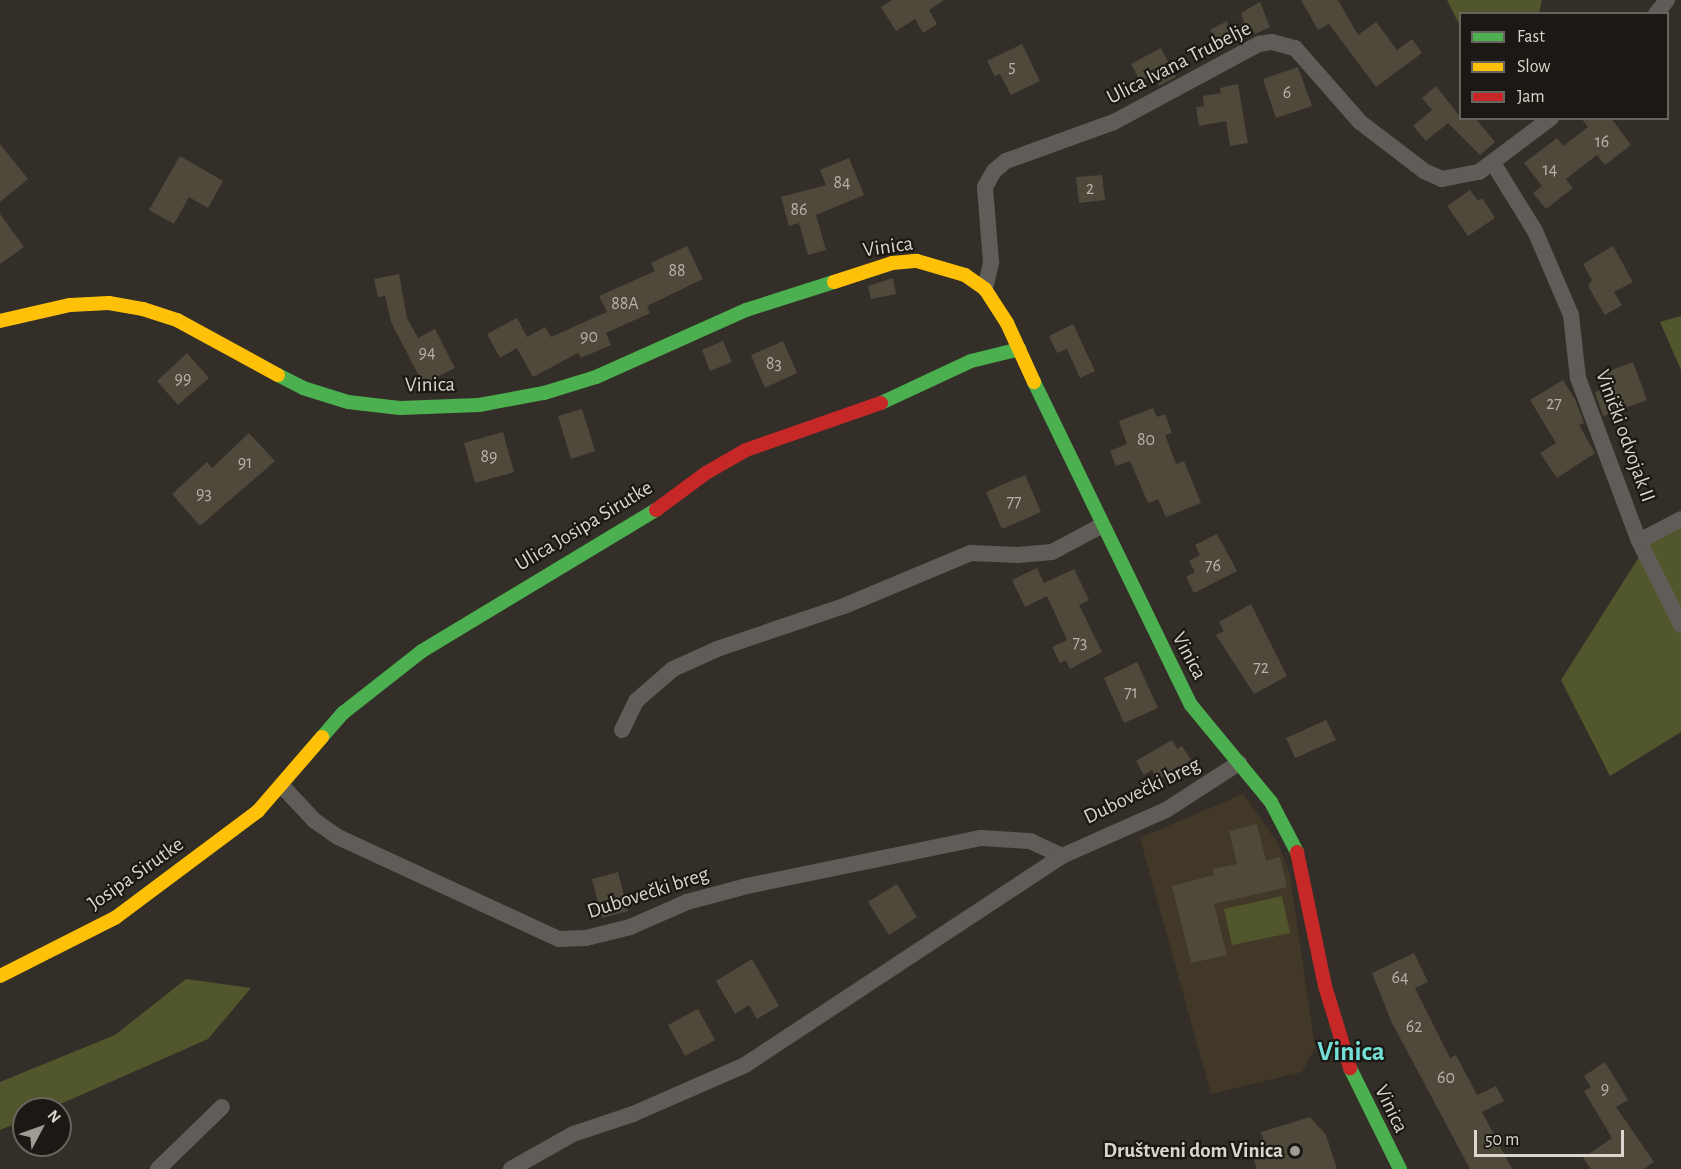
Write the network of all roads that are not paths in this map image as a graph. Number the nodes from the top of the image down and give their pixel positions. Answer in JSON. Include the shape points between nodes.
{"nodes":[{"id":1,"x":1668,"y":0,"type":"edge"},
{"id":2,"x":1658,"y":12,"type":"edge"},
{"id":3,"x":1548,"y":120,"type":"edge"},
{"id":4,"x":1493,"y":163,"type":"junction"},
{"id":5,"x":985,"y":289,"type":"junction"},
{"id":6,"x":0,"y":321,"type":"edge"},
{"id":7,"x":1020,"y":349,"type":"junction"},
{"id":8,"x":1681,"y":519,"type":"edge"},
{"id":9,"x":1101,"y":526,"type":"junction"},
{"id":10,"x":1639,"y":541,"type":"junction"},
{"id":11,"x":1681,"y":625,"type":"edge"},
{"id":12,"x":622,"y":730,"type":"dead end"},
{"id":13,"x":1239,"y":763,"type":"junction"},
{"id":14,"x":282,"y":786,"type":"junction"},
{"id":15,"x":1062,"y":855,"type":"junction"},
{"id":16,"x":0,"y":976,"type":"edge"},
{"id":17,"x":222,"y":1107,"type":"dead end"},
{"id":18,"x":158,"y":1169,"type":"edge"},
{"id":19,"x":511,"y":1169,"type":"edge"},
{"id":20,"x":1400,"y":1169,"type":"edge"}],
"edges":[{"from":1,"to":2,"type":"street"},
{"from":3,"to":4,"type":"street","name":"Ulica Ivana Trubelje"},
{"from":4,"to":5,"type":"street","name":"Ulica Ivana Trubelje","via":[[1458,179],[1442,179],[1424,171],[1360,122],[1295,48],[1272,42],[1259,44],[1114,122],[1006,161],[994,171],[984,187],[991,262]]},
{"from":4,"to":10,"type":"street","name":"Vinički odvojak II","via":[[1535,231],[1571,315],[1578,378]]},
{"from":5,"to":6,"type":"street","name":"Vinica","via":[[941,266],[917,261],[892,263],[746,310],[646,357],[544,393],[479,405],[400,408],[348,402],[303,388],[177,320],[143,309],[109,303],[70,305]]},
{"from":5,"to":7,"type":"street","name":"Vinica"},
{"from":7,"to":9,"type":"street","name":"Vinica"},
{"from":7,"to":14,"type":"street","name":"Ulica Josipa Sirutke","via":[[972,361],[857,415],[746,450],[706,473],[635,526],[422,651],[343,713]]},
{"from":8,"to":10,"type":"street"},
{"from":9,"to":12,"type":"street","via":[[1052,552],[971,553],[844,606],[717,650],[673,669],[636,701]]},
{"from":9,"to":13,"type":"street","name":"Vinica","via":[[1191,705]]},
{"from":10,"to":11,"type":"street","name":"Vinički odvojak II"},
{"from":13,"to":15,"type":"street","name":"Dubovečki breg","via":[[1166,810]]},
{"from":13,"to":20,"type":"street","name":"Vinica","via":[[1271,802],[1297,853],[1325,986],[1346,1057],[1370,1115]]},
{"from":14,"to":15,"type":"street","name":"Dubovečki breg","via":[[315,821],[338,837],[559,939],[586,938],[630,927],[687,902],[747,886],[981,838],[1030,841]]},
{"from":14,"to":16,"type":"street","name":"Josipa Sirutke","via":[[258,811],[115,918]]},
{"from":15,"to":19,"type":"street","name":"Dubovečki breg","via":[[746,1065],[633,1114],[573,1134]]},
{"from":17,"to":18,"type":"street"}]}
